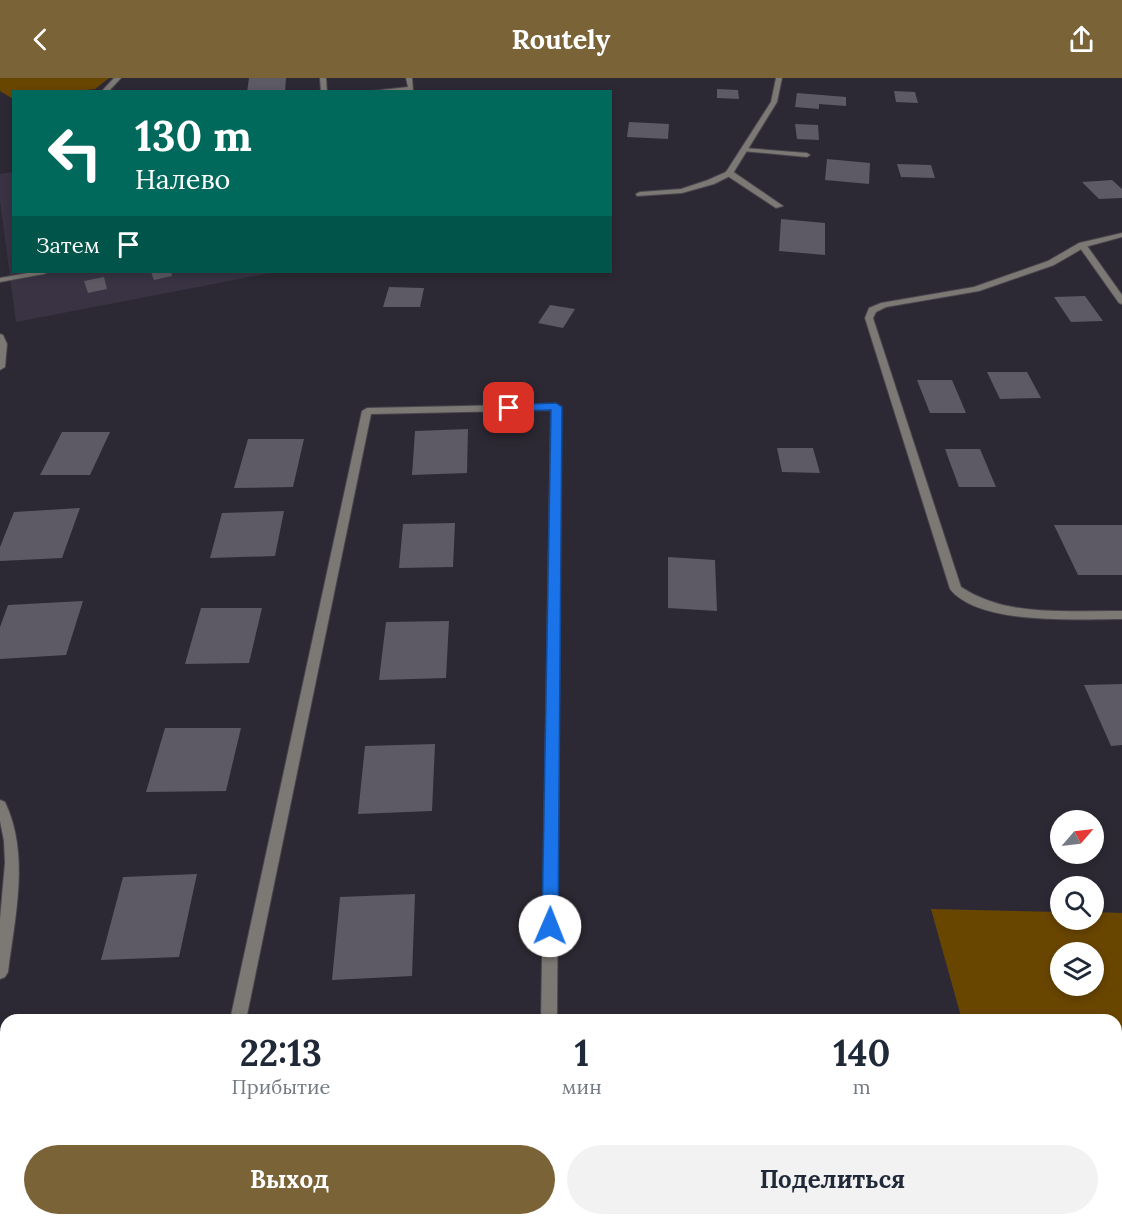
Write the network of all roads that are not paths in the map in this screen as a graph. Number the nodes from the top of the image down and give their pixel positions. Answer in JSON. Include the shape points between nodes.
{"nodes":[{"id":1,"x":118,"y":78,"type":"edge"},
{"id":2,"x":409,"y":78,"type":"edge"},
{"id":3,"x":779,"y":78,"type":"edge"},
{"id":4,"x":106,"y":90,"type":"edge"},
{"id":5,"x":396,"y":90,"type":"edge"},
{"id":6,"x":744,"y":150,"type":"junction"},
{"id":7,"x":807,"y":155,"type":"dead end"},
{"id":8,"x":729,"y":173,"type":"junction"},
{"id":9,"x":640,"y":194,"type":"dead end"},
{"id":10,"x":779,"y":206,"type":"dead end"},
{"id":11,"x":1122,"y":235,"type":"edge"},
{"id":12,"x":1083,"y":245,"type":"junction"},
{"id":13,"x":38,"y":273,"type":"edge"},
{"id":14,"x":0,"y":280,"type":"edge"},
{"id":15,"x":1122,"y":301,"type":"edge"},
{"id":16,"x":0,"y":338,"type":"edge"},
{"id":17,"x":0,"y":367,"type":"edge"},
{"id":18,"x":1122,"y":615,"type":"edge"},
{"id":19,"x":0,"y":806,"type":"edge"},
{"id":20,"x":0,"y":972,"type":"edge"},
{"id":21,"x":239,"y":1014,"type":"edge"},
{"id":22,"x":549,"y":1014,"type":"edge"}],
"edges":[{"from":1,"to":4,"type":"street"},
{"from":2,"to":5,"type":"street","via":[[411,89]]},
{"from":3,"to":6,"type":"street","via":[[774,102]]},
{"from":6,"to":7,"type":"street"},
{"from":6,"to":8,"type":"street"},
{"from":8,"to":9,"type":"street","via":[[682,191]]},
{"from":8,"to":10,"type":"street"},
{"from":11,"to":12,"type":"street"},
{"from":12,"to":15,"type":"street"},
{"from":12,"to":18,"type":"street","via":[[1051,263],[976,289],[884,305],[872,310],[868,318],[956,589],[967,599],[1010,611]]},
{"from":13,"to":14,"type":"street"},
{"from":16,"to":17,"type":"street"},
{"from":19,"to":20,"type":"street","via":[[13,850]]},
{"from":21,"to":22,"type":"street","via":[[367,411],[556,407]]}]}
